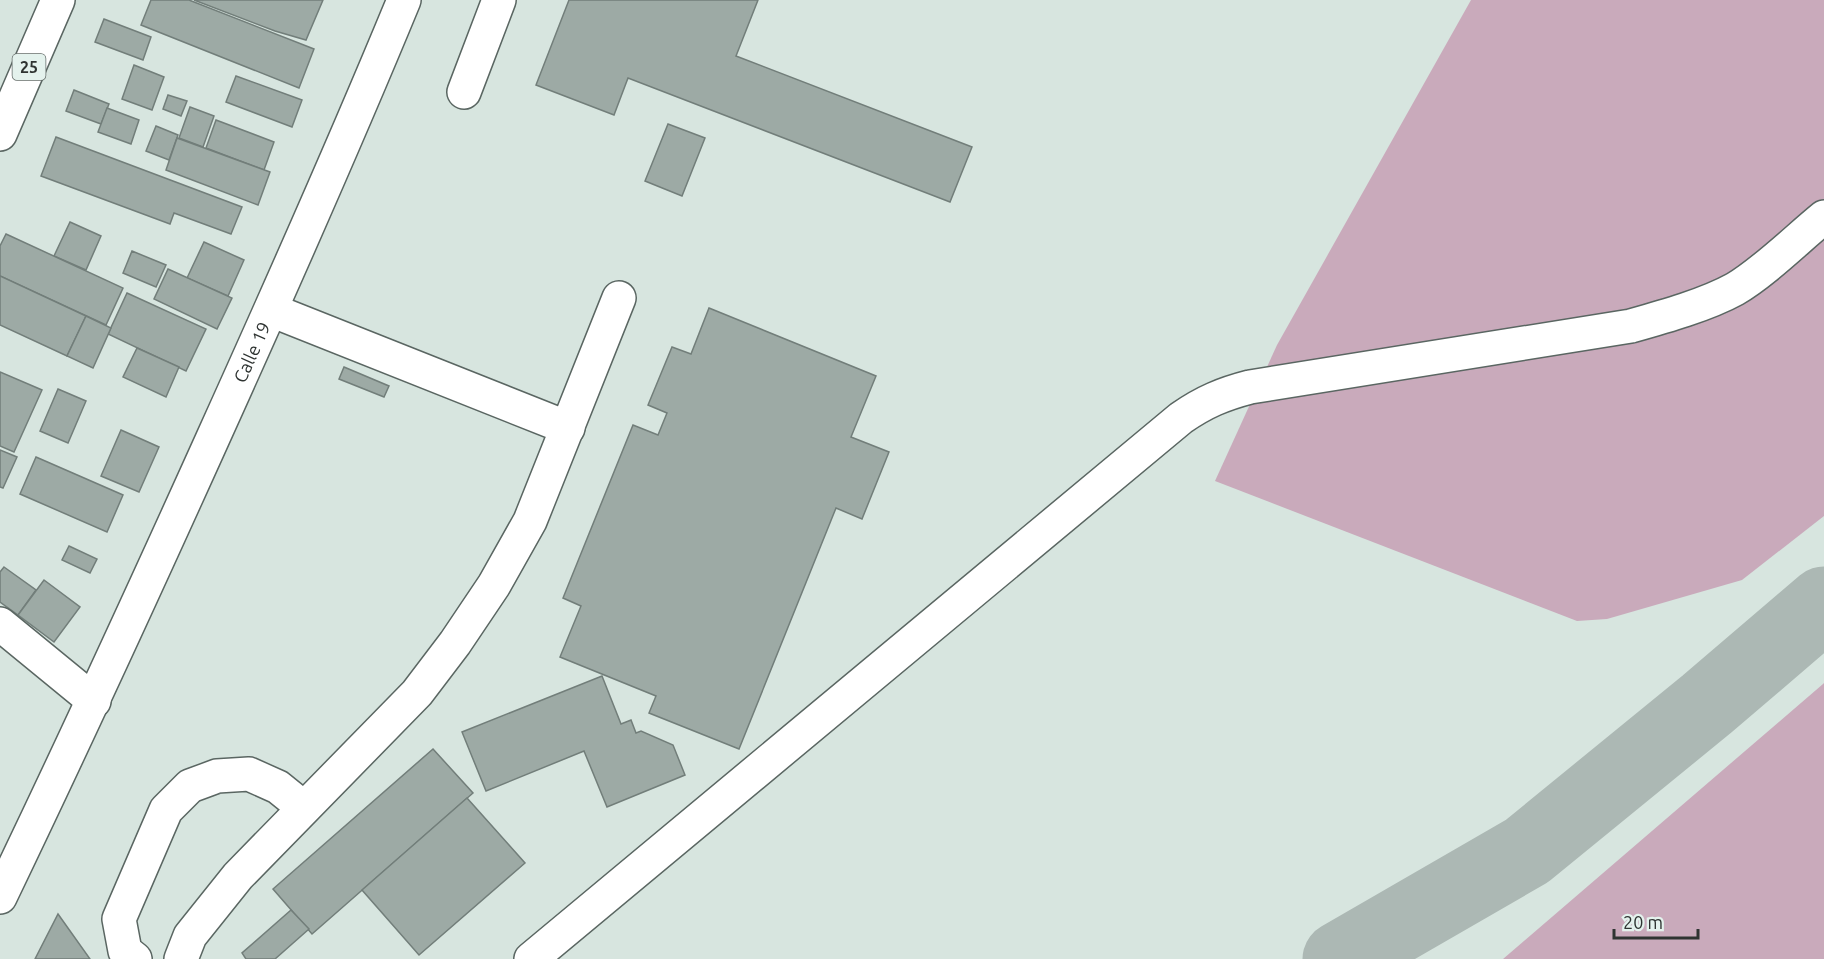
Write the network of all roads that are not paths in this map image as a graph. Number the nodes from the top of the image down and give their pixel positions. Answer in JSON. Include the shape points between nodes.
{"nodes":[{"id":1,"x":58,"y":0,"type":"edge"},
{"id":2,"x":404,"y":0,"type":"edge"},
{"id":3,"x":499,"y":0,"type":"edge"},
{"id":4,"x":464,"y":92,"type":"dead end"},
{"id":5,"x":0,"y":134,"type":"edge"},
{"id":6,"x":1824,"y":217,"type":"edge"},
{"id":7,"x":620,"y":298,"type":"dead end"},
{"id":8,"x":271,"y":310,"type":"junction"},
{"id":9,"x":568,"y":428,"type":"junction"},
{"id":10,"x":0,"y":624,"type":"edge"},
{"id":11,"x":94,"y":701,"type":"junction"},
{"id":12,"x":304,"y":808,"type":"junction"},
{"id":13,"x":0,"y":897,"type":"edge"},
{"id":14,"x":135,"y":959,"type":"edge"},
{"id":15,"x":181,"y":959,"type":"edge"},
{"id":16,"x":531,"y":959,"type":"edge"}],
"edges":[{"from":1,"to":5,"type":"main road","number":"25"},
{"from":2,"to":8,"type":"main road","name":"Calle 19"},
{"from":3,"to":4,"type":"main road"},
{"from":6,"to":16,"type":"main road","via":[[1735,289],[1666,316],[1631,326],[1250,387],[1202,404],[1162,433]]},
{"from":7,"to":9,"type":"main road"},
{"from":8,"to":9,"type":"main road"},
{"from":8,"to":11,"type":"main road","name":"Calle 19"},
{"from":9,"to":12,"type":"main road","via":[[530,521],[456,643],[417,693]]},
{"from":10,"to":11,"type":"main road"},
{"from":11,"to":13,"type":"main road","name":"Calle 19"},
{"from":12,"to":14,"type":"main road","via":[[278,788],[249,774],[217,776],[190,786],[166,810],[119,919],[125,951]]},
{"from":12,"to":15,"type":"main road","via":[[198,924]]}]}
